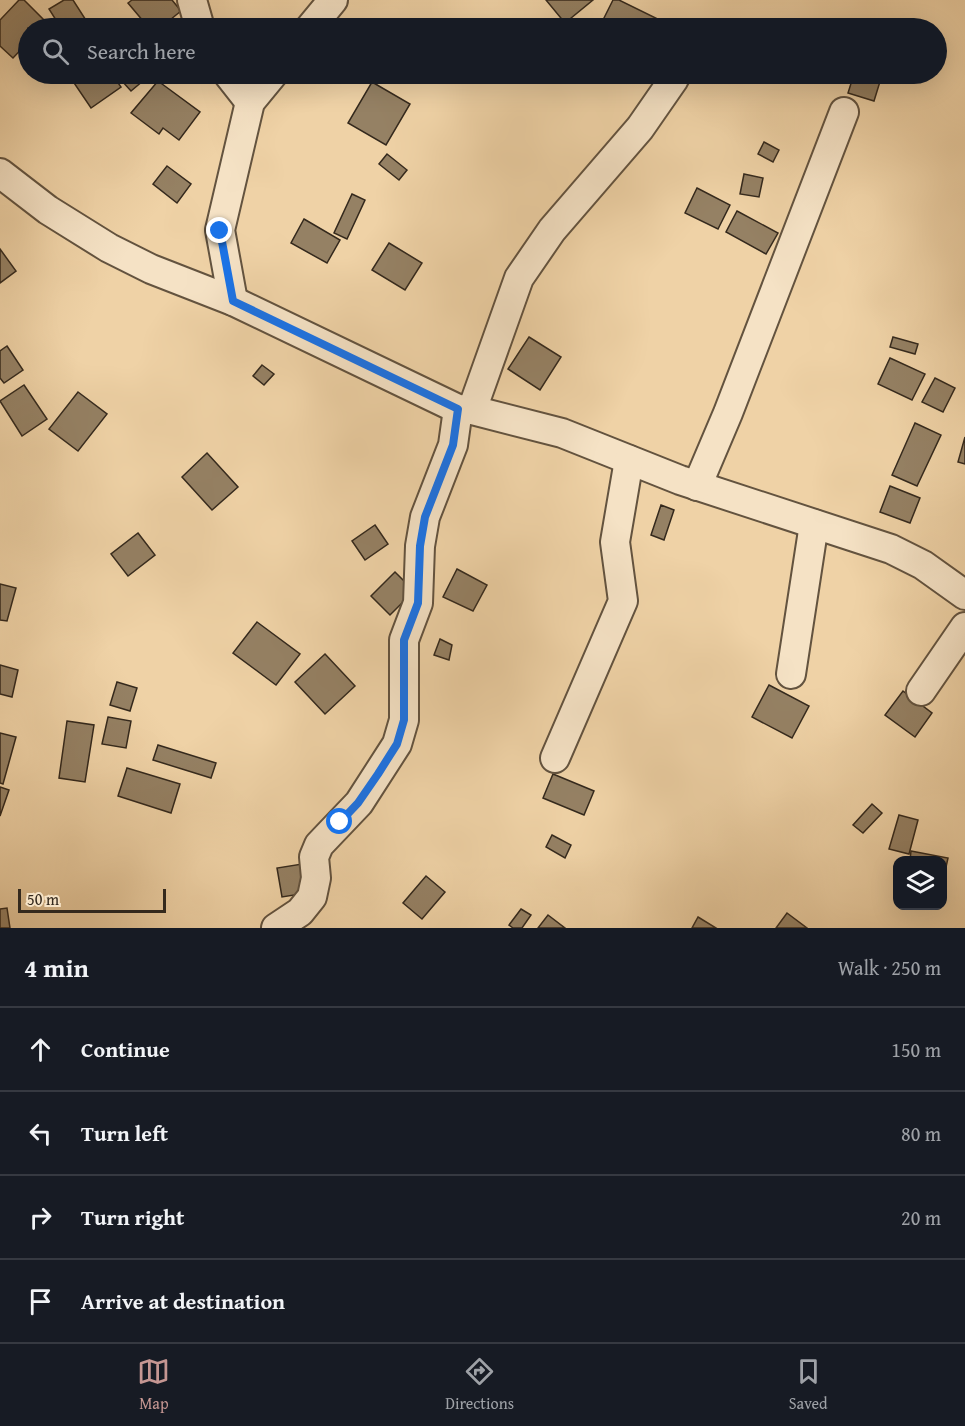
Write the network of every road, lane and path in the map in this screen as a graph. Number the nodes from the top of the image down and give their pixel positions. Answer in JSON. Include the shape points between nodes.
{"nodes":[{"id":1,"x":192,"y":0,"type":"edge"},
{"id":2,"x":333,"y":0,"type":"edge"},
{"id":3,"x":197,"y":18,"type":"edge"},
{"id":4,"x":318,"y":18,"type":"edge"},
{"id":5,"x":236,"y":84,"type":"edge"},
{"id":6,"x":265,"y":84,"type":"edge"},
{"id":7,"x":671,"y":84,"type":"edge"},
{"id":8,"x":250,"y":102,"type":"junction"},
{"id":9,"x":843,"y":112,"type":"dead end"},
{"id":10,"x":0,"y":173,"type":"edge"},
{"id":11,"x":233,"y":301,"type":"junction"},
{"id":12,"x":465,"y":410,"type":"junction"},
{"id":13,"x":629,"y":460,"type":"junction"},
{"id":14,"x":697,"y":486,"type":"junction"},
{"id":15,"x":814,"y":524,"type":"junction"},
{"id":16,"x":965,"y":595,"type":"edge"},
{"id":17,"x":965,"y":627,"type":"edge"},
{"id":18,"x":791,"y":674,"type":"dead end"},
{"id":19,"x":921,"y":691,"type":"dead end"},
{"id":20,"x":555,"y":758,"type":"dead end"},
{"id":21,"x":276,"y":928,"type":"edge"}],
"edges":[{"from":1,"to":3,"type":"street"},
{"from":2,"to":4,"type":"street"},
{"from":5,"to":8,"type":"street"},
{"from":6,"to":8,"type":"street"},
{"from":7,"to":12,"type":"street","via":[[640,128],[552,230],[519,278]]},
{"from":8,"to":11,"type":"street","via":[[220,231]]},
{"from":9,"to":14,"type":"street"},
{"from":10,"to":11,"type":"street","via":[[48,210],[109,248]]},
{"from":11,"to":12,"type":"street"},
{"from":12,"to":13,"type":"street","via":[[562,433]]},
{"from":12,"to":21,"type":"street","via":[[425,517],[418,603],[404,640],[404,720],[397,744],[358,803],[319,845],[314,857],[316,878],[312,897],[300,912]]},
{"from":13,"to":14,"type":"street"},
{"from":13,"to":20,"type":"street","via":[[615,542],[622,601]]},
{"from":14,"to":15,"type":"street"},
{"from":15,"to":16,"type":"street","via":[[891,549],[923,565]]},
{"from":15,"to":18,"type":"street"},
{"from":17,"to":19,"type":"street"}]}
